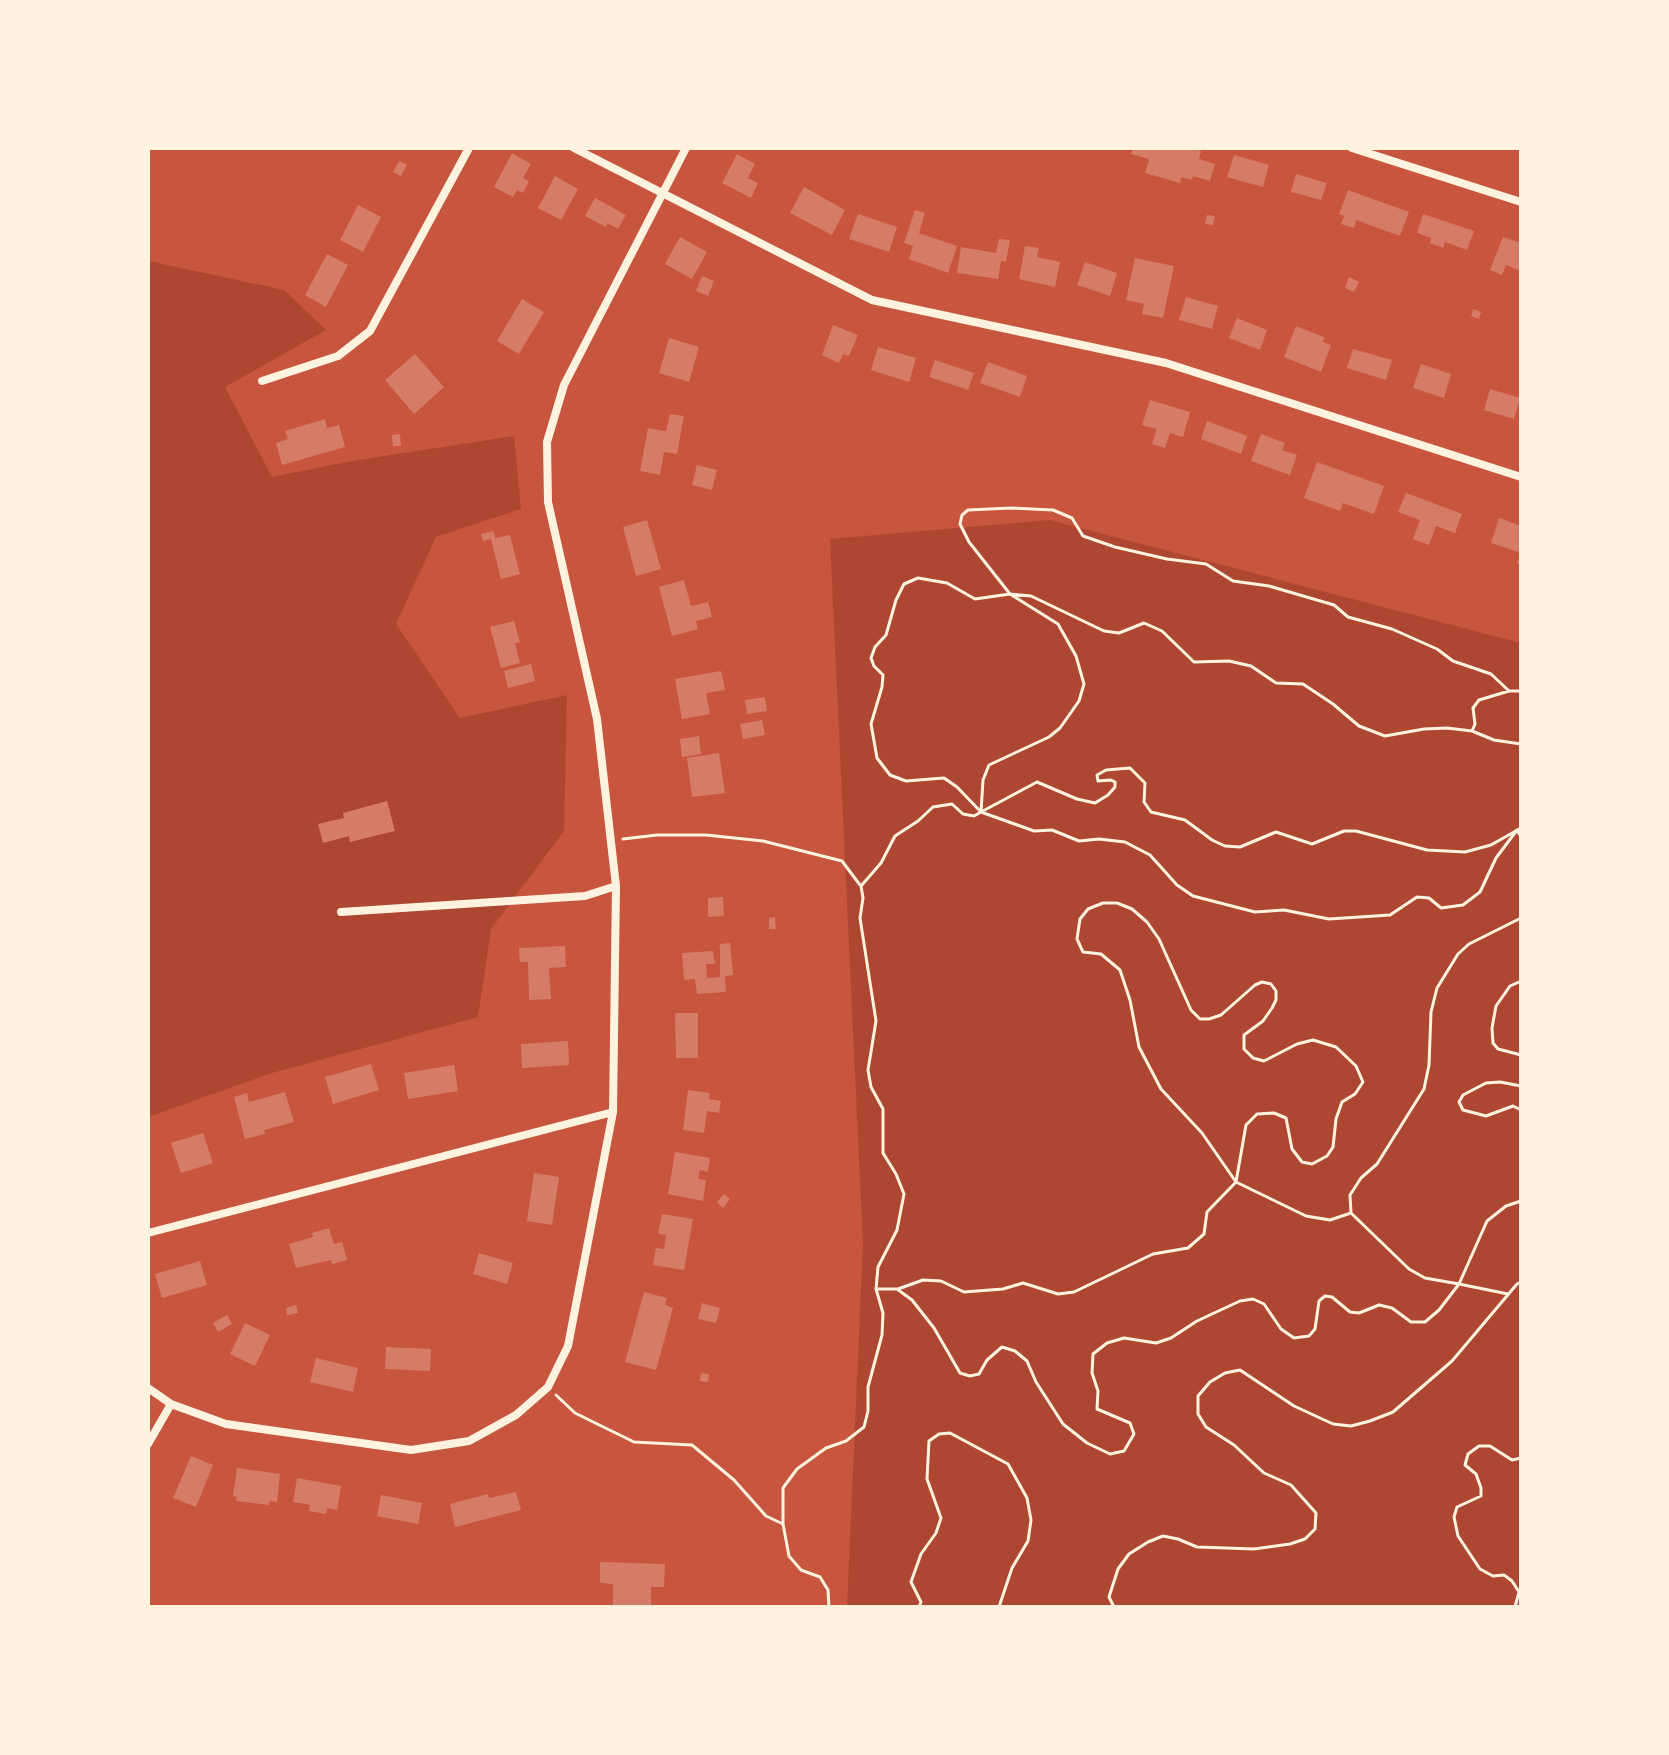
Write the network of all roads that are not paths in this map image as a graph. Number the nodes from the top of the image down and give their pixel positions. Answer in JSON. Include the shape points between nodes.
{"nodes":[{"id":1,"x":469,"y":148,"type":"edge"},
{"id":2,"x":574,"y":148,"type":"edge"},
{"id":3,"x":686,"y":148,"type":"edge"},
{"id":4,"x":1352,"y":148,"type":"edge"},
{"id":5,"x":662,"y":194,"type":"junction"},
{"id":6,"x":1521,"y":202,"type":"edge"},
{"id":7,"x":262,"y":381,"type":"dead end"},
{"id":8,"x":1521,"y":477,"type":"edge"},
{"id":9,"x":616,"y":886,"type":"junction"},
{"id":10,"x":341,"y":912,"type":"dead end"},
{"id":11,"x":613,"y":1112,"type":"junction"},
{"id":12,"x":148,"y":1233,"type":"edge"},
{"id":13,"x":148,"y":1388,"type":"edge"},
{"id":14,"x":171,"y":1404,"type":"junction"},
{"id":15,"x":148,"y":1444,"type":"edge"}],
"edges":[{"from":1,"to":7,"type":"street","via":[[370,331],[338,356]]},
{"from":2,"to":5,"type":"street"},
{"from":3,"to":5,"type":"street"},
{"from":4,"to":6,"type":"street"},
{"from":5,"to":8,"type":"street","via":[[872,300],[1166,363]]},
{"from":5,"to":9,"type":"street","via":[[564,385],[549,437],[548,502],[597,719]]},
{"from":9,"to":10,"type":"street","via":[[585,896]]},
{"from":9,"to":11,"type":"street"},
{"from":11,"to":12,"type":"street"},
{"from":11,"to":14,"type":"street","via":[[568,1346],[548,1387],[516,1415],[469,1441],[411,1450],[226,1424]]},
{"from":13,"to":14,"type":"street"},
{"from":14,"to":15,"type":"street"}]}
